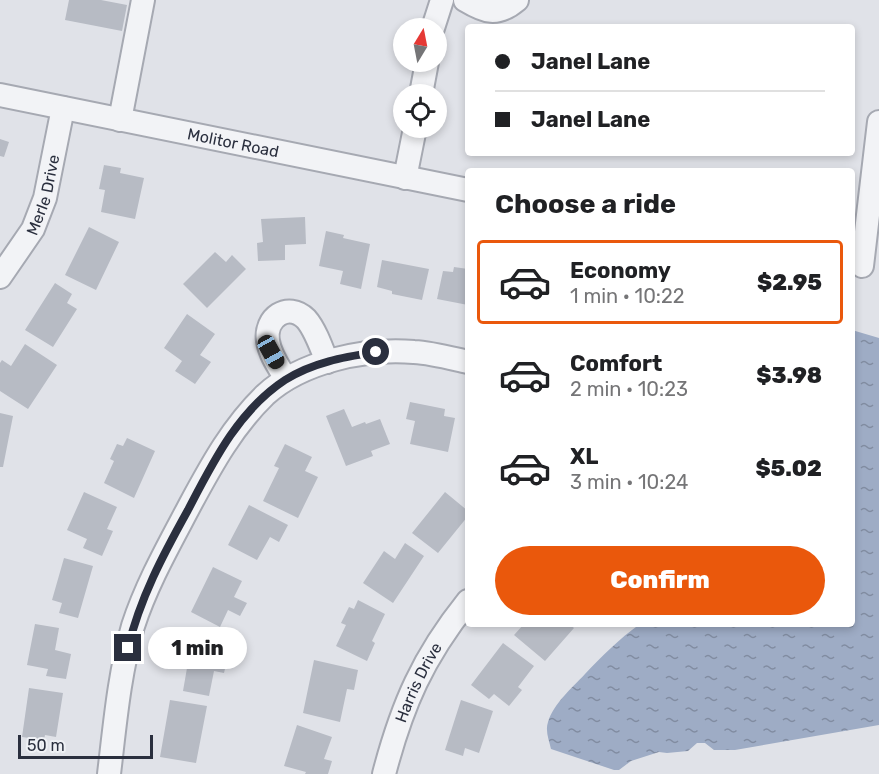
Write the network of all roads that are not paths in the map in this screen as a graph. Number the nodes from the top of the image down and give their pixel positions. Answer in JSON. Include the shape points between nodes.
{"nodes":[{"id":1,"x":143,"y":0,"type":"edge"},
{"id":2,"x":442,"y":0,"type":"edge"},
{"id":3,"x":465,"y":0,"type":"edge"},
{"id":4,"x":517,"y":0,"type":"edge"},
{"id":5,"x":436,"y":18,"type":"edge"},
{"id":6,"x":0,"y":95,"type":"edge"},
{"id":7,"x":63,"y":108,"type":"junction"},
{"id":8,"x":120,"y":120,"type":"junction"},
{"id":9,"x":879,"y":122,"type":"edge"},
{"id":10,"x":413,"y":138,"type":"edge"},
{"id":11,"x":405,"y":178,"type":"junction"},
{"id":12,"x":465,"y":189,"type":"edge"},
{"id":13,"x":864,"y":266,"type":"edge"},
{"id":14,"x":1,"y":274,"type":"edge"},
{"id":15,"x":465,"y":361,"type":"edge"},
{"id":16,"x":327,"y":362,"type":"junction"},
{"id":17,"x":286,"y":380,"type":"junction"},
{"id":18,"x":465,"y":605,"type":"edge"},
{"id":19,"x":109,"y":774,"type":"edge"},
{"id":20,"x":384,"y":774,"type":"edge"}],
"edges":[{"from":1,"to":8,"type":"street"},
{"from":2,"to":5,"type":"street"},
{"from":3,"to":4,"type":"street","via":[[494,12]]},
{"from":6,"to":7,"type":"street","name":"Molitor Road"},
{"from":7,"to":8,"type":"street","name":"Molitor Road"},
{"from":7,"to":14,"type":"street","name":"Merle Drive","via":[[40,212],[33,229]]},
{"from":8,"to":11,"type":"street","name":"Molitor Road"},
{"from":9,"to":13,"type":"street"},
{"from":10,"to":11,"type":"street"},
{"from":11,"to":12,"type":"street","name":"Molitor Road"},
{"from":15,"to":16,"type":"street","via":[[429,353],[392,351]]},
{"from":16,"to":17,"type":"street"},
{"from":16,"to":17,"type":"street","via":[[301,315],[277,315],[267,330],[268,341]]},
{"from":17,"to":19,"type":"street","via":[[246,415],[218,453],[147,588],[122,670]]},
{"from":18,"to":20,"type":"street","name":"Harris Drive","via":[[441,637],[415,684]]}]}
